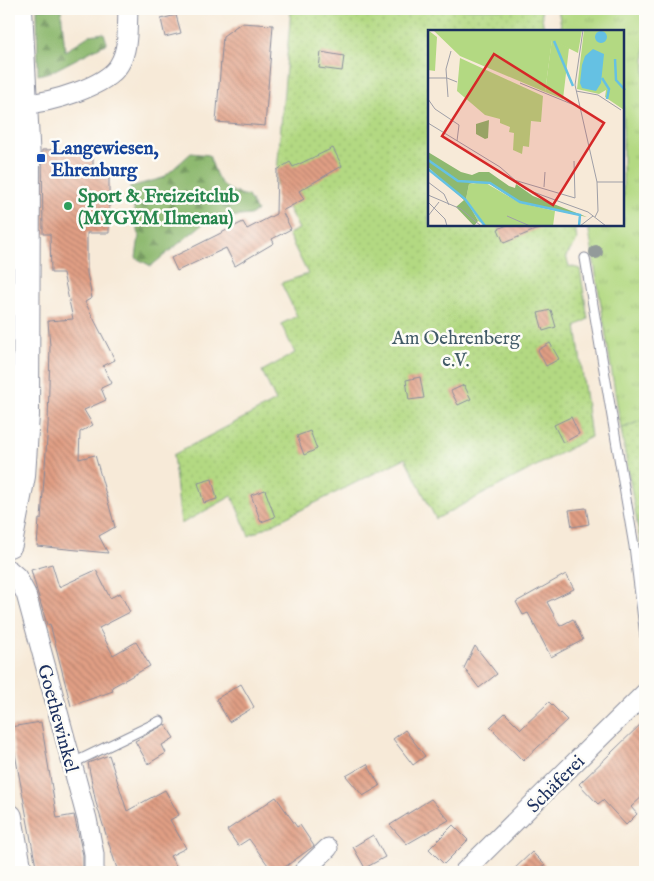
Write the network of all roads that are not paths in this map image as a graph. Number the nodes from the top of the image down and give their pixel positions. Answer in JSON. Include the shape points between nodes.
{"nodes":[{"id":1,"x":19,"y":9,"type":"edge"},
{"id":2,"x":128,"y":9,"type":"edge"},
{"id":3,"x":24,"y":104,"type":"junction"},
{"id":4,"x":584,"y":258,"type":"dead end"},
{"id":5,"x":9,"y":544,"type":"edge"},
{"id":6,"x":9,"y":570,"type":"edge"},
{"id":7,"x":645,"y":636,"type":"edge"},
{"id":8,"x":645,"y":693,"type":"edge"},
{"id":9,"x":160,"y":721,"type":"dead end"},
{"id":10,"x":71,"y":764,"type":"junction"},
{"id":11,"x":9,"y":817,"type":"edge"},
{"id":12,"x":328,"y":848,"type":"dead end"},
{"id":13,"x":19,"y":872,"type":"edge"},
{"id":14,"x":94,"y":872,"type":"edge"},
{"id":15,"x":303,"y":872,"type":"edge"},
{"id":16,"x":464,"y":872,"type":"edge"}],
"edges":[{"from":1,"to":3,"type":"main road"},
{"from":2,"to":3,"type":"street","via":[[127,36],[118,67],[107,77],[72,94]]},
{"from":3,"to":5,"type":"main road","via":[[27,161],[26,434]]},
{"from":4,"to":7,"type":"lane","via":[[634,546]]},
{"from":6,"to":10,"type":"street","name":"Goethewinkel","via":[[26,594]]},
{"from":8,"to":16,"type":"street","name":"Schäferei"},
{"from":9,"to":10,"type":"lane"},
{"from":10,"to":14,"type":"street","name":"Goethewinkel","via":[[88,819]]},
{"from":11,"to":13,"type":"main road"},
{"from":12,"to":15,"type":"street"}]}
